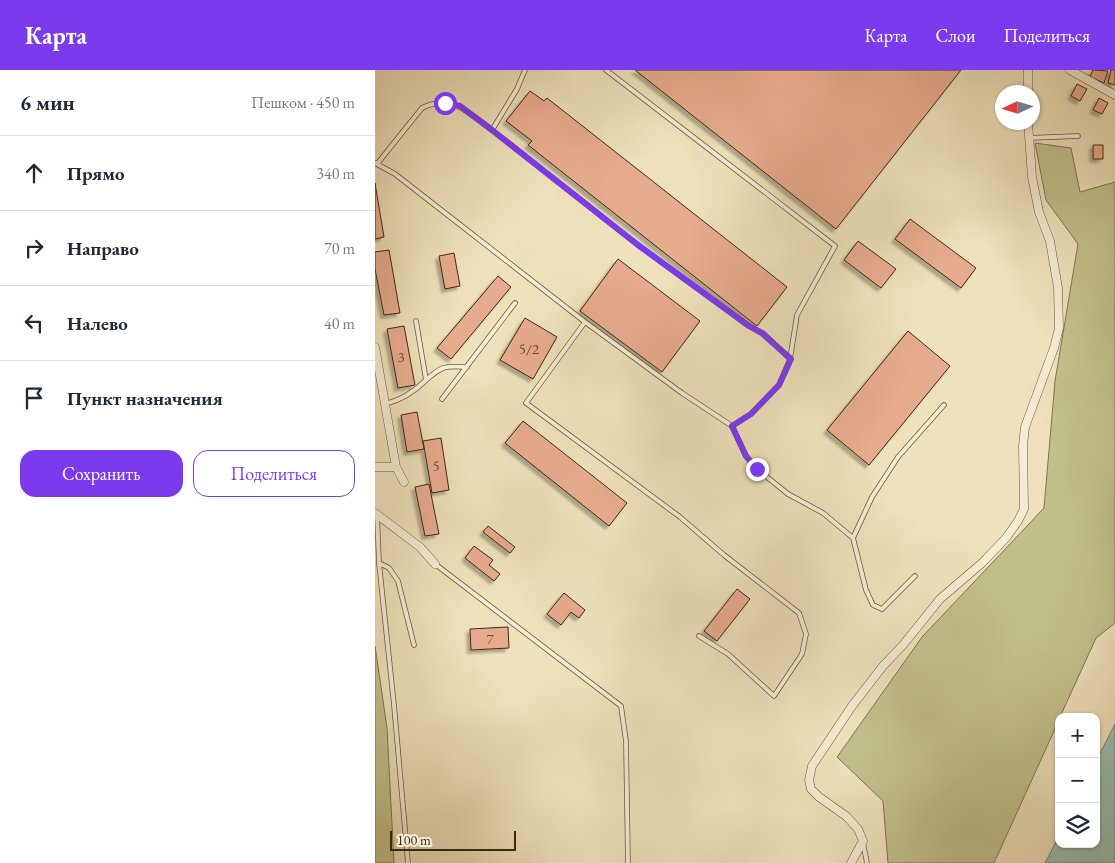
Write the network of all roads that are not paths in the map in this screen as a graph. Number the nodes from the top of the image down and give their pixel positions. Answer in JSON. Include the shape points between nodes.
{"nodes":[{"id":1,"x":525,"y":70,"type":"edge"},
{"id":2,"x":606,"y":70,"type":"edge"},
{"id":3,"x":1028,"y":70,"type":"edge"},
{"id":4,"x":1070,"y":70,"type":"edge"},
{"id":5,"x":1028,"y":85,"type":"edge"},
{"id":6,"x":1115,"y":95,"type":"edge"},
{"id":7,"x":492,"y":130,"type":"junction"},
{"id":8,"x":1028,"y":130,"type":"edge"},
{"id":9,"x":1078,"y":136,"type":"dead end"},
{"id":10,"x":1028,"y":138,"type":"junction"},
{"id":11,"x":376,"y":163,"type":"edge"},
{"id":12,"x":515,"y":302,"type":"dead end"},
{"id":13,"x":415,"y":321,"type":"dead end"},
{"id":14,"x":585,"y":322,"type":"junction"},
{"id":15,"x":375,"y":347,"type":"edge"},
{"id":16,"x":791,"y":359,"type":"junction"},
{"id":17,"x":467,"y":367,"type":"junction"},
{"id":18,"x":426,"y":380,"type":"junction"},
{"id":19,"x":442,"y":399,"type":"dead end"},
{"id":20,"x":385,"y":404,"type":"junction"},
{"id":21,"x":944,"y":405,"type":"dead end"},
{"id":22,"x":732,"y":426,"type":"junction"},
{"id":23,"x":375,"y":467,"type":"edge"},
{"id":24,"x":396,"y":467,"type":"junction"},
{"id":25,"x":404,"y":482,"type":"dead end"},
{"id":26,"x":376,"y":514,"type":"edge"},
{"id":27,"x":853,"y":538,"type":"junction"},
{"id":28,"x":379,"y":563,"type":"junction"},
{"id":29,"x":435,"y":564,"type":"joint"},
{"id":30,"x":915,"y":576,"type":"dead end"},
{"id":31,"x":699,"y":636,"type":"dead end"},
{"id":32,"x":414,"y":645,"type":"dead end"},
{"id":33,"x":863,"y":841,"type":"junction"},
{"id":34,"x":407,"y":863,"type":"edge"},
{"id":35,"x":628,"y":863,"type":"edge"},
{"id":36,"x":851,"y":863,"type":"edge"},
{"id":37,"x":867,"y":863,"type":"edge"}],
"edges":[{"from":1,"to":7,"type":"lane"},
{"from":2,"to":16,"type":"lane","via":[[835,246],[797,315]]},
{"from":3,"to":5,"type":"street"},
{"from":4,"to":6,"type":"street"},
{"from":7,"to":11,"type":"lane","via":[[460,106],[445,103],[428,105]]},
{"from":7,"to":16,"type":"lane","via":[[638,245],[763,334]]},
{"from":8,"to":10,"type":"street"},
{"from":9,"to":10,"type":"lane"},
{"from":10,"to":33,"type":"street","via":[[1039,212],[1050,241],[1058,288],[1059,322],[1054,348],[1025,427],[1024,509],[1006,538],[983,563],[940,599],[883,666],[811,766],[811,789],[846,816],[858,829]]},
{"from":11,"to":14,"type":"lane","via":[[395,174]]},
{"from":12,"to":17,"type":"lane"},
{"from":13,"to":18,"type":"lane"},
{"from":14,"to":22,"type":"lane"},
{"from":14,"to":31,"type":"lane","via":[[526,403],[680,517],[799,613],[806,634],[802,654],[774,696],[728,654]]},
{"from":15,"to":20,"type":"street"},
{"from":16,"to":22,"type":"lane","via":[[779,385],[751,414]]},
{"from":17,"to":18,"type":"lane","via":[[448,366]]},
{"from":17,"to":19,"type":"lane"},
{"from":18,"to":20,"type":"lane","via":[[416,391]]},
{"from":20,"to":24,"type":"street"},
{"from":21,"to":27,"type":"lane","via":[[898,457],[872,497]]},
{"from":22,"to":27,"type":"lane","via":[[746,456],[757,469],[788,494],[823,512]]},
{"from":23,"to":24,"type":"street"},
{"from":24,"to":25,"type":"street"},
{"from":26,"to":28,"type":"lane"},
{"from":26,"to":29,"type":"street","via":[[420,547]]},
{"from":27,"to":30,"type":"lane","via":[[865,590],[873,605],[883,609]]},
{"from":28,"to":32,"type":"lane","via":[[389,568],[397,581]]},
{"from":28,"to":34,"type":"lane"},
{"from":29,"to":35,"type":"lane","via":[[621,706]]},
{"from":33,"to":36,"type":"street"},
{"from":33,"to":37,"type":"lane"}]}
